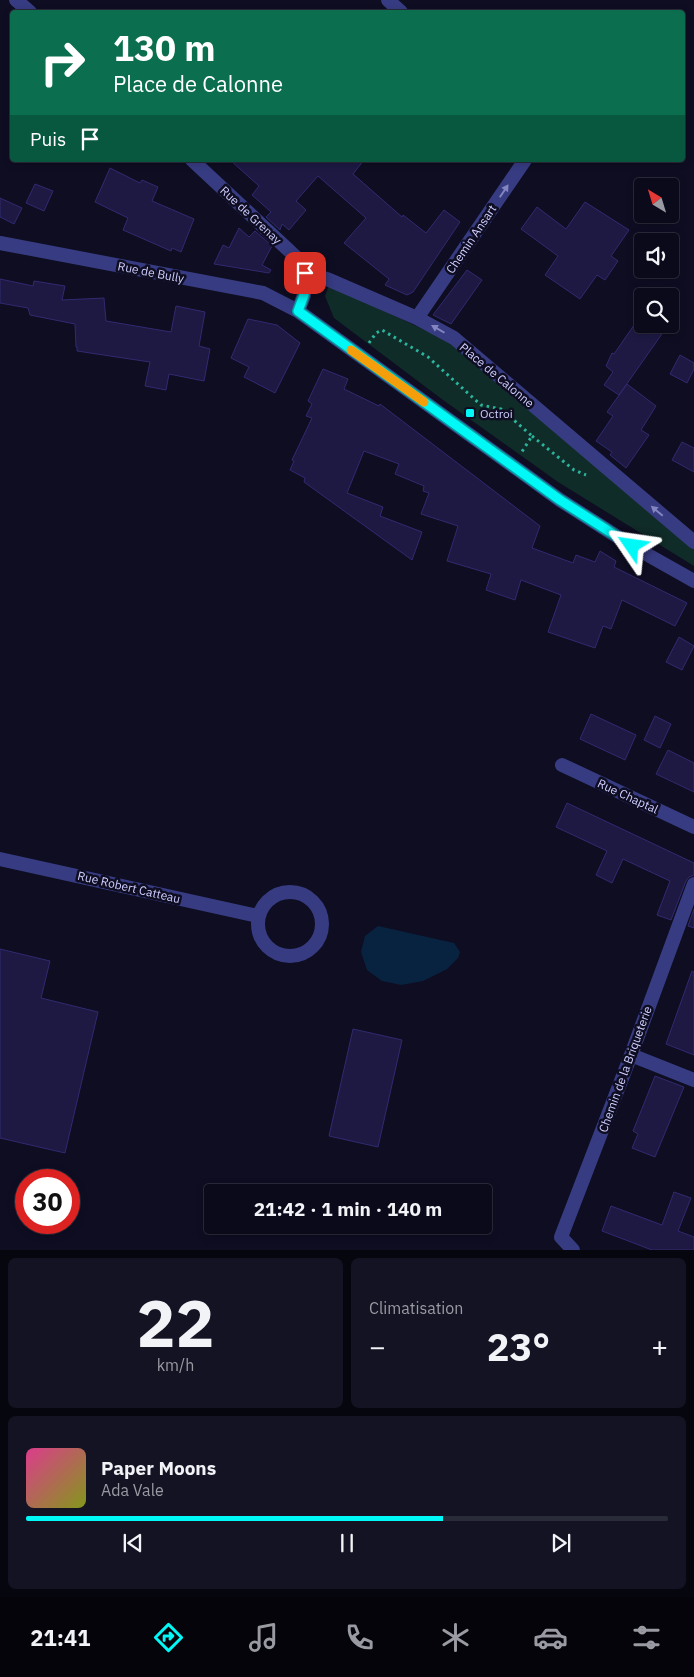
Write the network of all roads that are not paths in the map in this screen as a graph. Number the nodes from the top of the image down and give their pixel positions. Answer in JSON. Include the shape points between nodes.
{"nodes":[{"id":1,"x":16,"y":0,"type":"edge"},
{"id":2,"x":388,"y":0,"type":"edge"},
{"id":3,"x":28,"y":10,"type":"edge"},
{"id":4,"x":399,"y":10,"type":"edge"},
{"id":5,"x":194,"y":162,"type":"edge"},
{"id":6,"x":524,"y":162,"type":"edge"},
{"id":7,"x":0,"y":243,"type":"edge"},
{"id":8,"x":305,"y":273,"type":"junction"},
{"id":9,"x":298,"y":311,"type":"junction"},
{"id":10,"x":417,"y":318,"type":"junction"},
{"id":11,"x":694,"y":542,"type":"edge"},
{"id":12,"x":694,"y":581,"type":"edge"},
{"id":13,"x":562,"y":765,"type":"dead end"},
{"id":14,"x":694,"y":827,"type":"edge"},
{"id":15,"x":0,"y":859,"type":"edge"},
{"id":16,"x":694,"y":884,"type":"edge"},
{"id":17,"x":258,"y":916,"type":"junction"},
{"id":18,"x":631,"y":1055,"type":"junction"},
{"id":19,"x":694,"y":1080,"type":"edge"},
{"id":20,"x":573,"y":1250,"type":"edge"}],
"edges":[{"from":1,"to":3,"type":"street"},
{"from":2,"to":4,"type":"street"},
{"from":5,"to":8,"type":"street","name":"Rue de Grenay","via":[[296,257]]},
{"from":10,"to":6,"type":"street","name":"Chemin Ansart","one_way":true},
{"from":7,"to":9,"type":"street","name":"Rue de Bully","via":[[263,293]]},
{"from":8,"to":9,"type":"street","via":[[304,295]]},
{"from":8,"to":10,"type":"street","name":"Place de Calonne","via":[[327,279]]},
{"from":9,"to":12,"type":"street","name":"Rue de Bully","via":[[560,500]]},
{"from":11,"to":10,"type":"street","name":"Place de Calonne","one_way":true,"via":[[454,338]]},
{"from":13,"to":14,"type":"street","name":"Rue Chaptal"},
{"from":15,"to":17,"type":"street","name":"Rue Robert Catteau"},
{"from":16,"to":18,"type":"street","name":"Chemin de la Briqueterie"},
{"from":17,"to":17,"type":"street","via":[[258,931],[264,944],[275,953],[290,956],[304,953],[315,944],[321,931],[322,916],[315,903],[304,894],[290,891],[276,894],[264,903]]},
{"from":18,"to":19,"type":"street"},
{"from":18,"to":20,"type":"street","name":"Chemin de la Briqueterie","via":[[561,1237]]}]}
